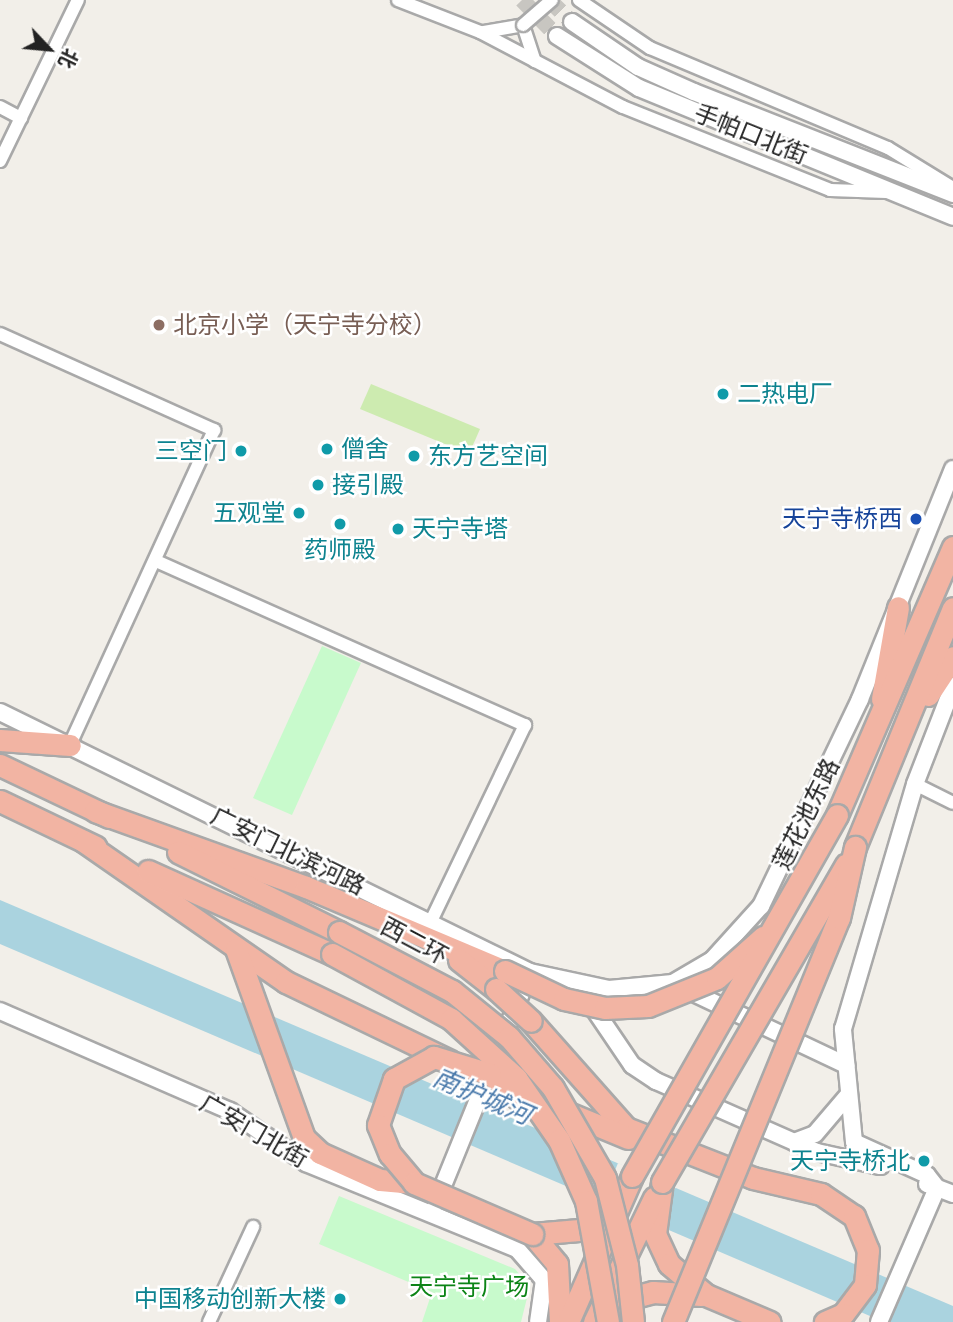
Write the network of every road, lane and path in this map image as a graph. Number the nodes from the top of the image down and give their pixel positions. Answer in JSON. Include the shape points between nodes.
{"nodes":[{"id":1,"x":78,"y":0,"type":"edge"},
{"id":2,"x":398,"y":0,"type":"edge"},
{"id":3,"x":552,"y":0,"type":"edge"},
{"id":4,"x":579,"y":0,"type":"edge"},
{"id":5,"x":572,"y":22,"type":"tunnel mouth"},
{"id":6,"x":523,"y":25,"type":"junction"},
{"id":7,"x":480,"y":32,"type":"junction"},
{"id":8,"x":557,"y":36,"type":"tunnel mouth"},
{"id":9,"x":535,"y":61,"type":"junction"},
{"id":10,"x":0,"y":107,"type":"edge"},
{"id":11,"x":21,"y":118,"type":"junction"},
{"id":12,"x":0,"y":161,"type":"edge"},
{"id":13,"x":953,"y":188,"type":"edge"},
{"id":14,"x":890,"y":192,"type":"junction"},
{"id":15,"x":953,"y":194,"type":"edge"},
{"id":16,"x":953,"y":217,"type":"edge"},
{"id":17,"x":0,"y":334,"type":"edge"},
{"id":18,"x":953,"y":469,"type":"edge"},
{"id":19,"x":953,"y":547,"type":"edge"},
{"id":20,"x":156,"y":561,"type":"junction"},
{"id":21,"x":898,"y":607,"type":"junction"},
{"id":22,"x":953,"y":608,"type":"edge"},
{"id":23,"x":953,"y":657,"type":"edge"},
{"id":24,"x":953,"y":686,"type":"edge"},
{"id":25,"x":0,"y":712,"type":"edge"},
{"id":26,"x":878,"y":724,"type":"junction"},
{"id":27,"x":904,"y":731,"type":"junction"},
{"id":28,"x":0,"y":740,"type":"edge"},
{"id":29,"x":70,"y":745,"type":"junction"},
{"id":30,"x":0,"y":765,"type":"edge"},
{"id":31,"x":915,"y":784,"type":"junction"},
{"id":32,"x":0,"y":801,"type":"edge"},
{"id":33,"x":953,"y":803,"type":"edge"},
{"id":34,"x":96,"y":811,"type":"junction"},
{"id":35,"x":83,"y":841,"type":"junction"},
{"id":36,"x":855,"y":847,"type":"junction"},
{"id":37,"x":778,"y":924,"type":"junction"},
{"id":38,"x":433,"y":931,"type":"junction"},
{"id":39,"x":233,"y":944,"type":"junction"},
{"id":40,"x":530,"y":972,"type":"junction"},
{"id":41,"x":501,"y":980,"type":"junction"},
{"id":42,"x":673,"y":984,"type":"junction"},
{"id":43,"x":578,"y":986,"type":"junction"},
{"id":44,"x":632,"y":990,"type":"junction"},
{"id":45,"x":0,"y":1011,"type":"edge"},
{"id":46,"x":614,"y":1035,"type":"junction"},
{"id":47,"x":846,"y":1065,"type":"junction"},
{"id":48,"x":490,"y":1084,"type":"junction"},
{"id":49,"x":849,"y":1094,"type":"junction"},
{"id":50,"x":547,"y":1124,"type":"junction"},
{"id":51,"x":794,"y":1142,"type":"junction"},
{"id":52,"x":668,"y":1147,"type":"junction"},
{"id":53,"x":632,"y":1176,"type":"junction"},
{"id":54,"x":662,"y":1182,"type":"junction"},
{"id":55,"x":414,"y":1183,"type":"junction"},
{"id":56,"x":937,"y":1188,"type":"junction"},
{"id":57,"x":953,"y":1194,"type":"edge"},
{"id":58,"x":432,"y":1215,"type":"junction"},
{"id":59,"x":253,"y":1227,"type":"dead end"},
{"id":60,"x":532,"y":1234,"type":"junction"},
{"id":61,"x":676,"y":1285,"type":"junction"},
{"id":62,"x":209,"y":1322,"type":"edge"},
{"id":63,"x":538,"y":1322,"type":"edge"},
{"id":64,"x":559,"y":1322,"type":"edge"},
{"id":65,"x":568,"y":1322,"type":"edge"},
{"id":66,"x":594,"y":1322,"type":"edge"},
{"id":67,"x":609,"y":1322,"type":"edge"},
{"id":68,"x":633,"y":1322,"type":"edge"},
{"id":69,"x":673,"y":1322,"type":"edge"},
{"id":70,"x":770,"y":1322,"type":"edge"},
{"id":71,"x":825,"y":1322,"type":"edge"},
{"id":72,"x":879,"y":1322,"type":"edge"}],
"edges":[{"from":1,"to":11,"type":"street"},
{"from":2,"to":7,"type":"street"},
{"from":3,"to":6,"type":"street","bridge":true},
{"from":4,"to":13,"type":"street","via":[[650,48],[888,148]]},
{"from":5,"to":15,"type":"street","name":"手帕口北街","via":[[638,67]]},
{"from":6,"to":7,"type":"street"},
{"from":6,"to":9,"type":"street"},
{"from":7,"to":9,"type":"street"},
{"from":8,"to":14,"type":"street","name":"手帕口北街","via":[[639,88]]},
{"from":9,"to":14,"type":"street","via":[[623,107],[830,190]]},
{"from":10,"to":11,"type":"street"},
{"from":11,"to":12,"type":"street"},
{"from":14,"to":16,"type":"street","name":"手帕口北街"},
{"from":17,"to":20,"type":"street","via":[[214,430]]},
{"from":18,"to":21,"type":"street"},
{"from":19,"to":26,"type":"highway","name":"莲花池东路"},
{"from":20,"to":29,"type":"street"},
{"from":20,"to":38,"type":"street","via":[[525,725]]},
{"from":21,"to":26,"type":"highway"},
{"from":21,"to":42,"type":"street","via":[[761,906],[712,960]]},
{"from":22,"to":27,"type":"highway"},
{"from":23,"to":27,"type":"highway"},
{"from":24,"to":31,"type":"street"},
{"from":25,"to":29,"type":"street","name":"广安门北滨河路"},
{"from":26,"to":37,"type":"highway","name":"莲花池东路","bridge":true,"via":[[837,815]]},
{"from":27,"to":36,"type":"highway"},
{"from":28,"to":29,"type":"highway"},
{"from":29,"to":38,"type":"street","name":"广安门北滨河路"},
{"from":30,"to":34,"type":"highway","name":"西二环"},
{"from":31,"to":33,"type":"street"},
{"from":31,"to":47,"type":"street","via":[[853,980],[842,1029]]},
{"from":32,"to":35,"type":"highway","name":"西二环"},
{"from":34,"to":38,"type":"highway"},
{"from":34,"to":68,"type":"highway","name":"西二环","bridge":true,"via":[[452,991],[509,1037],[553,1088],[605,1178],[627,1265]]},
{"from":35,"to":39,"type":"highway"},
{"from":35,"to":50,"type":"highway","name":"西二环","bridge":true,"via":[[332,954],[451,1019],[516,1078]]},
{"from":36,"to":54,"type":"highway","bridge":true},
{"from":36,"to":69,"type":"highway","bridge":true,"via":[[839,918]]},
{"from":37,"to":41,"type":"highway","bridge":true,"via":[[717,978],[648,1006],[605,1008]]},
{"from":37,"to":53,"type":"highway","name":"莲花池东路","bridge":true},
{"from":38,"to":40,"type":"street","name":"广安门北滨河路"},
{"from":38,"to":41,"type":"highway"},
{"from":39,"to":48,"type":"highway","bridge":true,"via":[[322,1003],[468,1069]]},
{"from":39,"to":55,"type":"highway","via":[[250,978],[304,1138],[320,1153],[380,1180]]},
{"from":40,"to":43,"type":"street","name":"广安门北滨河路"},
{"from":40,"to":48,"type":"street"},
{"from":41,"to":52,"type":"highway","bridge":true,"via":[[612,1117]]},
{"from":42,"to":44,"type":"street","name":"广安门北滨河路"},
{"from":42,"to":47,"type":"street"},
{"from":43,"to":44,"type":"street","name":"广安门北滨河路"},
{"from":43,"to":46,"type":"street"},
{"from":44,"to":46,"type":"street","via":[[612,1022]]},
{"from":45,"to":58,"type":"street","name":"广安门北街","via":[[230,1111],[306,1163]]},
{"from":46,"to":51,"type":"street","via":[[632,1065],[656,1081]]},
{"from":47,"to":49,"type":"street"},
{"from":48,"to":52,"type":"highway","via":[[618,1135]]},
{"from":48,"to":58,"type":"street"},
{"from":49,"to":51,"type":"street","via":[[815,1134]]},
{"from":49,"to":56,"type":"street","via":[[854,1142],[927,1175]]},
{"from":50,"to":55,"type":"highway","bridge":true,"via":[[467,1062],[419,1060],[394,1079],[378,1125],[390,1154]]},
{"from":50,"to":67,"type":"highway","name":"西二环","bridge":true,"via":[[586,1201]]},
{"from":51,"to":56,"type":"street"},
{"from":52,"to":71,"type":"highway","via":[[841,1203],[859,1223],[868,1250],[859,1297]]},
{"from":53,"to":60,"type":"highway","bridge":true,"via":[[592,1229]]},
{"from":53,"to":65,"type":"highway","bridge":true},
{"from":54,"to":61,"type":"highway","via":[[656,1234]]},
{"from":54,"to":66,"type":"highway","bridge":true},
{"from":55,"to":60,"type":"highway","bridge":true},
{"from":56,"to":57,"type":"street"},
{"from":56,"to":72,"type":"street"},
{"from":58,"to":63,"type":"street","name":"广安门北街","via":[[517,1249],[535,1265],[544,1280]]},
{"from":59,"to":62,"type":"street"},
{"from":60,"to":64,"type":"highway","via":[[557,1264]]},
{"from":61,"to":67,"type":"highway","via":[[627,1300]]},
{"from":61,"to":70,"type":"highway"}]}
